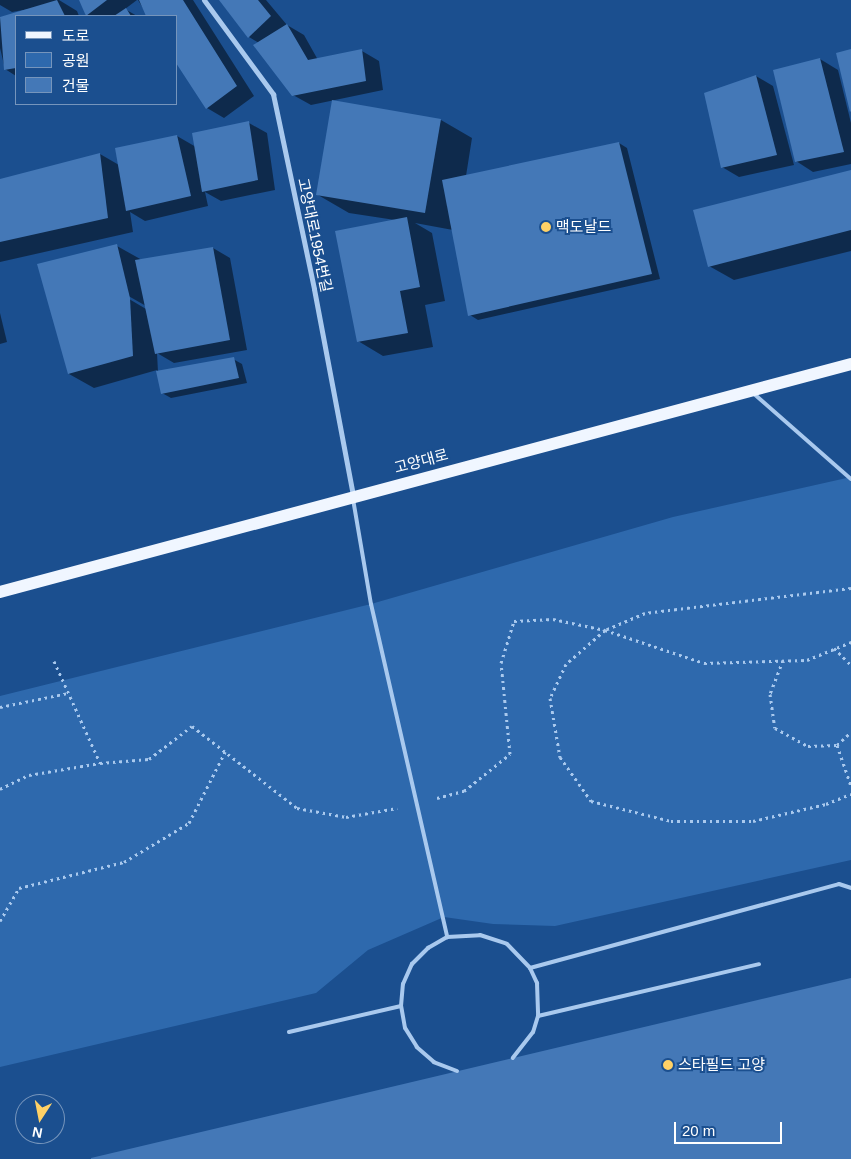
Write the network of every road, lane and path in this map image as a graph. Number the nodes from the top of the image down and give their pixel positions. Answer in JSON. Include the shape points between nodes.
{"nodes":[{"id":1,"x":204,"y":0,"type":"edge"},
{"id":2,"x":851,"y":364,"type":"edge"},
{"id":3,"x":749,"y":390,"type":"junction"},
{"id":4,"x":851,"y":479,"type":"edge"},
{"id":5,"x":353,"y":497,"type":"junction"},
{"id":6,"x":851,"y":588,"type":"edge"},
{"id":7,"x":0,"y":592,"type":"edge"},
{"id":8,"x":605,"y":630,"type":"junction"},
{"id":9,"x":851,"y":642,"type":"edge"},
{"id":10,"x":834,"y":648,"type":"junction"},
{"id":11,"x":783,"y":660,"type":"junction"},
{"id":12,"x":54,"y":661,"type":"dead end"},
{"id":13,"x":851,"y":665,"type":"edge"},
{"id":14,"x":68,"y":693,"type":"junction"},
{"id":15,"x":0,"y":707,"type":"edge"},
{"id":16,"x":851,"y":732,"type":"edge"},
{"id":17,"x":837,"y":745,"type":"junction"},
{"id":18,"x":225,"y":752,"type":"junction"},
{"id":19,"x":100,"y":763,"type":"junction"},
{"id":20,"x":851,"y":786,"type":"edge"},
{"id":21,"x":0,"y":789,"type":"edge"},
{"id":22,"x":851,"y":794,"type":"edge"},
{"id":23,"x":427,"y":801,"type":"dead end"},
{"id":24,"x":400,"y":807,"type":"dead end"},
{"id":25,"x":851,"y":888,"type":"edge"},
{"id":26,"x":0,"y":921,"type":"edge"},
{"id":27,"x":448,"y":937,"type":"junction"},
{"id":28,"x":759,"y":964,"type":"dead end"},
{"id":29,"x":530,"y":968,"type":"junction"},
{"id":30,"x":400,"y":1006,"type":"junction"},
{"id":31,"x":538,"y":1016,"type":"junction"},
{"id":32,"x":289,"y":1032,"type":"dead end"},
{"id":33,"x":513,"y":1058,"type":"dead end"},
{"id":34,"x":457,"y":1071,"type":"dead end"}],
"edges":[{"from":1,"to":5,"type":"street","name":"고양대로1954번길","via":[[273,94]]},
{"from":2,"to":3,"type":"main road","name":"고양대로"},
{"from":3,"to":4,"type":"lane"},
{"from":3,"to":5,"type":"main road","name":"고양대로"},
{"from":5,"to":7,"type":"main road","name":"고양대로"},
{"from":5,"to":27,"type":"lane","via":[[371,604]]},
{"from":6,"to":8,"type":"path","via":[[645,613]]},
{"from":8,"to":11,"type":"path","via":[[704,663]]},
{"from":8,"to":22,"type":"path","via":[[566,664],[550,698],[560,757],[591,801],[671,821],[753,821],[826,804]]},
{"from":8,"to":23,"type":"path","via":[[552,618],[514,621],[501,663],[510,754],[464,791]]},
{"from":9,"to":10,"type":"path"},
{"from":10,"to":11,"type":"path","via":[[807,660]]},
{"from":10,"to":13,"type":"path"},
{"from":11,"to":17,"type":"path","via":[[770,694],[775,728],[808,746]]},
{"from":12,"to":14,"type":"path"},
{"from":14,"to":15,"type":"path"},
{"from":14,"to":19,"type":"path"},
{"from":16,"to":17,"type":"path"},
{"from":17,"to":20,"type":"path"},
{"from":18,"to":19,"type":"path","via":[[192,726],[149,759]]},
{"from":18,"to":24,"type":"path","via":[[297,808],[346,817]]},
{"from":18,"to":26,"type":"path","via":[[190,823],[124,862],[19,888]]},
{"from":19,"to":21,"type":"path","via":[[29,775]]},
{"from":25,"to":29,"type":"lane","via":[[839,884]]},
{"from":27,"to":29,"type":"lane","via":[[480,935],[507,944]]},
{"from":27,"to":30,"type":"lane","via":[[428,948],[412,964],[403,984]]},
{"from":28,"to":31,"type":"lane"},
{"from":29,"to":31,"type":"lane","via":[[538,991]]},
{"from":30,"to":32,"type":"lane"},
{"from":30,"to":34,"type":"lane","via":[[405,1028],[417,1047],[434,1062]]},
{"from":31,"to":33,"type":"lane","via":[[533,1032]]}]}
